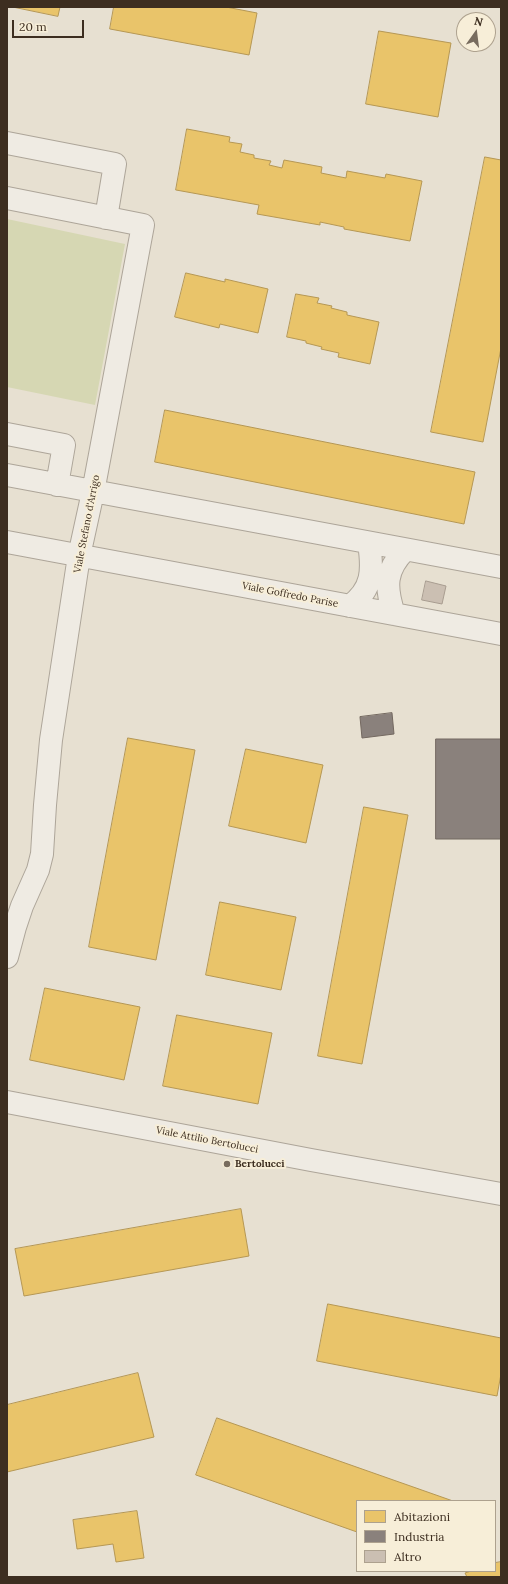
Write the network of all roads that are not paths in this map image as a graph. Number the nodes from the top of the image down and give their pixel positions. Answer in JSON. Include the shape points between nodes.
{"nodes":[{"id":1,"x":7,"y":142,"type":"edge"},
{"id":2,"x":7,"y":198,"type":"edge"},
{"id":3,"x":106,"y":218,"type":"junction"},
{"id":4,"x":7,"y":434,"type":"edge"},
{"id":5,"x":7,"y":475,"type":"edge"},
{"id":6,"x":57,"y":485,"type":"junction"},
{"id":7,"x":93,"y":492,"type":"junction"},
{"id":8,"x":7,"y":542,"type":"edge"},
{"id":9,"x":369,"y":543,"type":"junction"},
{"id":10,"x":405,"y":550,"type":"junction"},
{"id":11,"x":79,"y":556,"type":"junction"},
{"id":12,"x":501,"y":567,"type":"edge"},
{"id":13,"x":350,"y":606,"type":"junction"},
{"id":14,"x":394,"y":614,"type":"junction"},
{"id":15,"x":501,"y":634,"type":"edge"},
{"id":16,"x":7,"y":956,"type":"edge"},
{"id":17,"x":7,"y":1102,"type":"edge"},
{"id":18,"x":501,"y":1194,"type":"edge"}],
"edges":[{"from":1,"to":3,"type":"street","via":[[115,164]]},
{"from":2,"to":3,"type":"street","name":"Viale Stefano d'Arrigo"},
{"from":3,"to":7,"type":"street","name":"Viale Stefano d'Arrigo","via":[[143,225]]},
{"from":4,"to":6,"type":"street","via":[[64,445]]},
{"from":5,"to":6,"type":"street"},
{"from":6,"to":7,"type":"street"},
{"from":7,"to":9,"type":"street"},
{"from":7,"to":11,"type":"street","name":"Viale Stefano d'Arrigo"},
{"from":8,"to":11,"type":"street","name":"Viale Goffredo Parise"},
{"from":9,"to":10,"type":"street"},
{"from":9,"to":13,"type":"street","via":[[370,579],[365,591]]},
{"from":10,"to":12,"type":"street"},
{"from":10,"to":14,"type":"street","via":[[395,561],[389,576],[389,600]]},
{"from":11,"to":13,"type":"street","name":"Viale Goffredo Parise"},
{"from":11,"to":16,"type":"street","name":"Viale Stefano d'Arrigo","via":[[51,740],[42,854],[38,870],[22,906]]},
{"from":13,"to":14,"type":"street","name":"Viale Goffredo Parise"},
{"from":14,"to":15,"type":"street","name":"Viale Goffredo Parise"},
{"from":17,"to":18,"type":"street","name":"Viale Attilio Bertolucci"}]}
